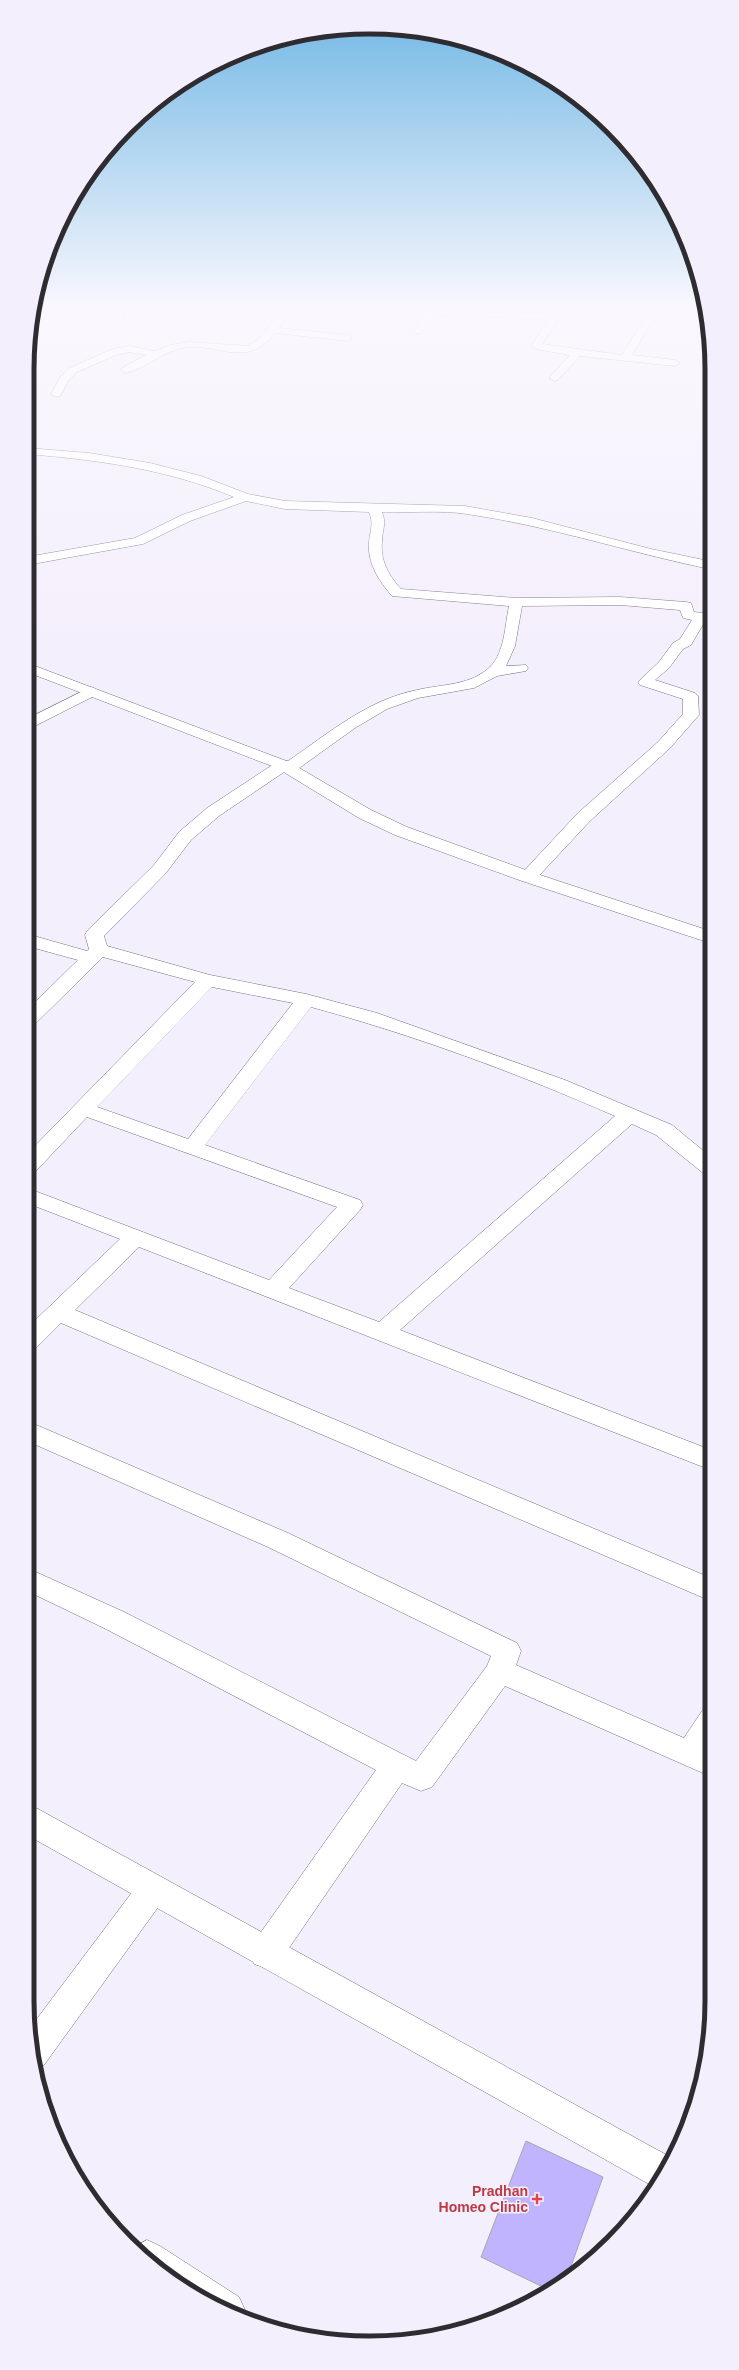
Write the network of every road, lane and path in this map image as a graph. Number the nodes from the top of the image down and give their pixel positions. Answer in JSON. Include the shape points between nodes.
{"nodes":[{"id":1,"x":34,"y":451,"type":"edge"},
{"id":2,"x":245,"y":497,"type":"junction"},
{"id":3,"x":374,"y":508,"type":"junction"},
{"id":4,"x":34,"y":553,"type":"edge"},
{"id":5,"x":52,"y":556,"type":"junction"},
{"id":6,"x":34,"y":560,"type":"edge"},
{"id":7,"x":705,"y":564,"type":"edge"},
{"id":8,"x":516,"y":602,"type":"junction"},
{"id":9,"x":705,"y":618,"type":"edge"},
{"id":10,"x":521,"y":668,"type":"dead end"},
{"id":11,"x":34,"y":670,"type":"edge"},
{"id":12,"x":492,"y":672,"type":"junction"},
{"id":13,"x":91,"y":692,"type":"junction"},
{"id":14,"x":34,"y":721,"type":"edge"},
{"id":15,"x":286,"y":767,"type":"junction"},
{"id":16,"x":528,"y":877,"type":"junction"},
{"id":17,"x":705,"y":935,"type":"edge"},
{"id":18,"x":34,"y":941,"type":"edge"},
{"id":19,"x":95,"y":954,"type":"junction"},
{"id":20,"x":208,"y":980,"type":"junction"},
{"id":21,"x":306,"y":1000,"type":"junction"},
{"id":22,"x":34,"y":1014,"type":"edge"},
{"id":23,"x":83,"y":1109,"type":"junction"},
{"id":24,"x":628,"y":1116,"type":"junction"},
{"id":25,"x":192,"y":1148,"type":"junction"},
{"id":26,"x":34,"y":1160,"type":"edge"},
{"id":27,"x":705,"y":1164,"type":"edge"},
{"id":28,"x":34,"y":1198,"type":"edge"},
{"id":29,"x":136,"y":1237,"type":"junction"},
{"id":30,"x":273,"y":1290,"type":"junction"},
{"id":31,"x":58,"y":1312,"type":"junction"},
{"id":32,"x":382,"y":1333,"type":"junction"},
{"id":33,"x":34,"y":1335,"type":"edge"},
{"id":34,"x":34,"y":1433,"type":"edge"},
{"id":35,"x":705,"y":1458,"type":"edge"},
{"id":36,"x":34,"y":1582,"type":"edge"},
{"id":37,"x":705,"y":1587,"type":"edge"},
{"id":38,"x":500,"y":1671,"type":"junction"},
{"id":39,"x":705,"y":1745,"type":"edge"},
{"id":40,"x":701,"y":1759,"type":"edge"},
{"id":41,"x":397,"y":1765,"type":"junction"},
{"id":42,"x":34,"y":1823,"type":"edge"},
{"id":43,"x":153,"y":1889,"type":"junction"},
{"id":44,"x":266,"y":1953,"type":"junction"},
{"id":45,"x":37,"y":2045,"type":"edge"},
{"id":46,"x":659,"y":2170,"type":"edge"}],
"edges":[{"from":1,"to":2,"type":"street","via":[[99,456],[131,462],[191,476]]},
{"from":2,"to":3,"type":"street","via":[[285,505]]},
{"from":2,"to":5,"type":"street","via":[[186,518],[138,541]]},
{"from":3,"to":7,"type":"street","via":[[465,510],[532,522],[650,553]]},
{"from":3,"to":8,"type":"street","via":[[380,522],[375,534],[378,570],[397,593]]},
{"from":4,"to":5,"type":"street"},
{"from":5,"to":6,"type":"street"},
{"from":8,"to":9,"type":"street","via":[[620,601],[686,606],[688,616]]},
{"from":8,"to":12,"type":"street","via":[[505,654]]},
{"from":9,"to":16,"type":"street","via":[[686,642],[678,646],[664,665],[645,682],[690,696],[691,715],[664,745],[584,818]]},
{"from":10,"to":12,"type":"street"},
{"from":11,"to":13,"type":"street"},
{"from":12,"to":15,"type":"street","via":[[470,686],[399,698],[358,718]]},
{"from":13,"to":14,"type":"street"},
{"from":13,"to":15,"type":"street"},
{"from":15,"to":16,"type":"street","via":[[366,814],[401,831]]},
{"from":15,"to":19,"type":"street","via":[[213,812],[186,836],[160,869],[94,935]]},
{"from":16,"to":17,"type":"street"},
{"from":18,"to":19,"type":"street"},
{"from":19,"to":20,"type":"street"},
{"from":19,"to":22,"type":"street"},
{"from":20,"to":21,"type":"street"},
{"from":20,"to":23,"type":"street"},
{"from":21,"to":24,"type":"street","via":[[370,1017],[558,1084]]},
{"from":21,"to":25,"type":"street"},
{"from":23,"to":25,"type":"street"},
{"from":23,"to":26,"type":"street"},
{"from":24,"to":27,"type":"street","via":[[664,1130]]},
{"from":24,"to":32,"type":"street"},
{"from":25,"to":30,"type":"street","via":[[352,1205]]},
{"from":28,"to":29,"type":"street"},
{"from":29,"to":30,"type":"street"},
{"from":29,"to":31,"type":"street"},
{"from":30,"to":32,"type":"street"},
{"from":31,"to":33,"type":"street"},
{"from":31,"to":37,"type":"street"},
{"from":32,"to":35,"type":"street"},
{"from":34,"to":38,"type":"street","via":[[278,1540],[506,1651]]},
{"from":36,"to":41,"type":"street","via":[[114,1620]]},
{"from":38,"to":40,"type":"street"},
{"from":38,"to":41,"type":"street","via":[[421,1778]]},
{"from":39,"to":40,"type":"street"},
{"from":41,"to":44,"type":"street"},
{"from":42,"to":43,"type":"street"},
{"from":43,"to":44,"type":"street"},
{"from":43,"to":45,"type":"street"},
{"from":44,"to":46,"type":"street"}]}
